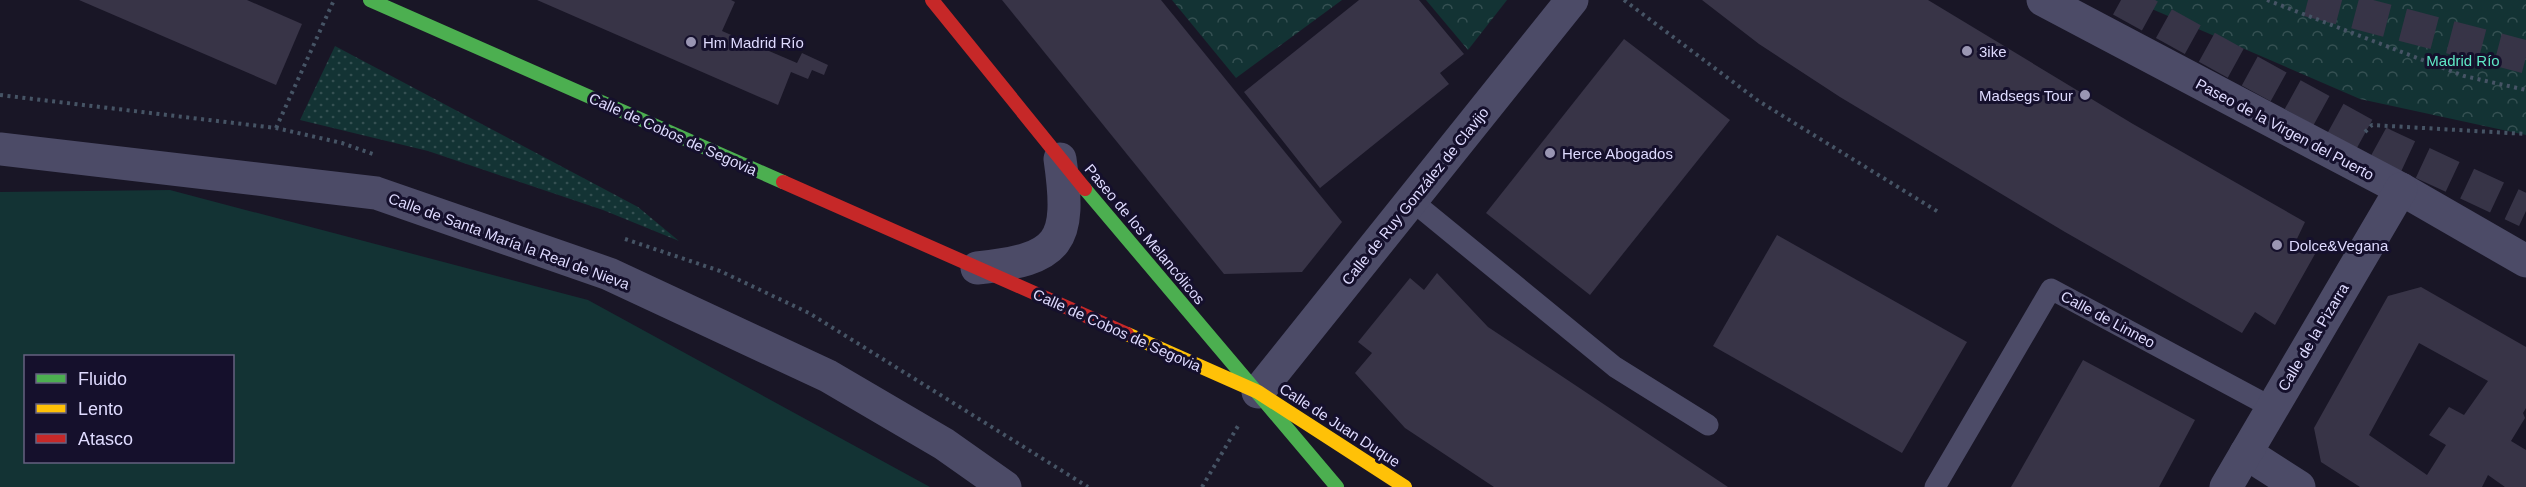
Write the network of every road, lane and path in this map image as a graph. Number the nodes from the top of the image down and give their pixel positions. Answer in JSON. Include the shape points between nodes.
{"nodes":[{"id":1,"x":334,"y":0,"type":"edge"},
{"id":2,"x":369,"y":0,"type":"edge"},
{"id":3,"x":932,"y":0,"type":"edge"},
{"id":4,"x":1572,"y":0,"type":"edge"},
{"id":5,"x":1624,"y":0,"type":"edge"},
{"id":6,"x":2043,"y":0,"type":"edge"},
{"id":7,"x":2267,"y":0,"type":"edge"},
{"id":8,"x":2526,"y":90,"type":"edge"},
{"id":9,"x":276,"y":128,"type":"dead end"},
{"id":10,"x":2526,"y":134,"type":"edge"},
{"id":11,"x":0,"y":149,"type":"edge"},
{"id":12,"x":2340,"y":158,"type":"junction"},
{"id":13,"x":1060,"y":159,"type":"junction"},
{"id":14,"x":2401,"y":189,"type":"junction"},
{"id":15,"x":1411,"y":200,"type":"junction"},
{"id":16,"x":1940,"y":213,"type":"dead end"},
{"id":17,"x":2526,"y":261,"type":"edge"},
{"id":18,"x":977,"y":268,"type":"junction"},
{"id":19,"x":1258,"y":392,"type":"junction"},
{"id":20,"x":2271,"y":407,"type":"junction"},
{"id":21,"x":1708,"y":426,"type":"dead end"},
{"id":22,"x":2246,"y":453,"type":"junction"},
{"id":23,"x":1005,"y":487,"type":"edge"},
{"id":24,"x":1202,"y":487,"type":"edge"},
{"id":25,"x":1337,"y":487,"type":"edge"},
{"id":26,"x":1405,"y":487,"type":"edge"},
{"id":27,"x":1935,"y":487,"type":"edge"},
{"id":28,"x":2226,"y":487,"type":"edge"},
{"id":29,"x":2299,"y":487,"type":"edge"}],
"edges":[{"from":1,"to":9,"type":"path"},
{"from":2,"to":18,"type":"street","name":"Calle de Cobos de Segovia"},
{"from":3,"to":13,"type":"street","name":"Paseo de los Melancólicos"},
{"from":4,"to":15,"type":"street","name":"Calle de Ruy González de Clavijo"},
{"from":5,"to":16,"type":"path","via":[[1757,100]]},
{"from":6,"to":12,"type":"street","name":"Paseo de la Virgen del Puerto"},
{"from":7,"to":8,"type":"path","via":[[2464,76]]},
{"from":10,"to":12,"type":"path","via":[[2372,125]]},
{"from":11,"to":23,"type":"street","name":"Calle de Santa María la Real de Nieva","via":[[376,193],[609,274],[817,371],[944,444]]},
{"from":12,"to":14,"type":"street","name":"Paseo de la Virgen del Puerto"},
{"from":13,"to":18,"type":"street","name":"Calle de Cobos de Segovia","via":[[1065,213],[1060,235],[1040,256],[1016,264]]},
{"from":13,"to":19,"type":"street","name":"Paseo de los Melancólicos"},
{"from":14,"to":17,"type":"street","name":"Paseo de la Virgen del Puerto"},
{"from":14,"to":20,"type":"street","name":"Calle de la Pizarra"},
{"from":15,"to":19,"type":"street","name":"Calle de Ruy González de Clavijo"},
{"from":15,"to":21,"type":"lane","via":[[1615,367]]},
{"from":18,"to":19,"type":"street","name":"Calle de Cobos de Segovia"},
{"from":19,"to":24,"type":"path"},
{"from":19,"to":25,"type":"street","name":"Paseo de los Melancólicos"},
{"from":19,"to":26,"type":"street","name":"Calle de Juan Duque"},
{"from":20,"to":22,"type":"street","name":"Calle de la Pizarra"},
{"from":20,"to":27,"type":"lane","name":"Calle de Linneo","via":[[2051,289]]},
{"from":22,"to":28,"type":"street","name":"Calle de la Pizarra"},
{"from":22,"to":29,"type":"street"}]}
